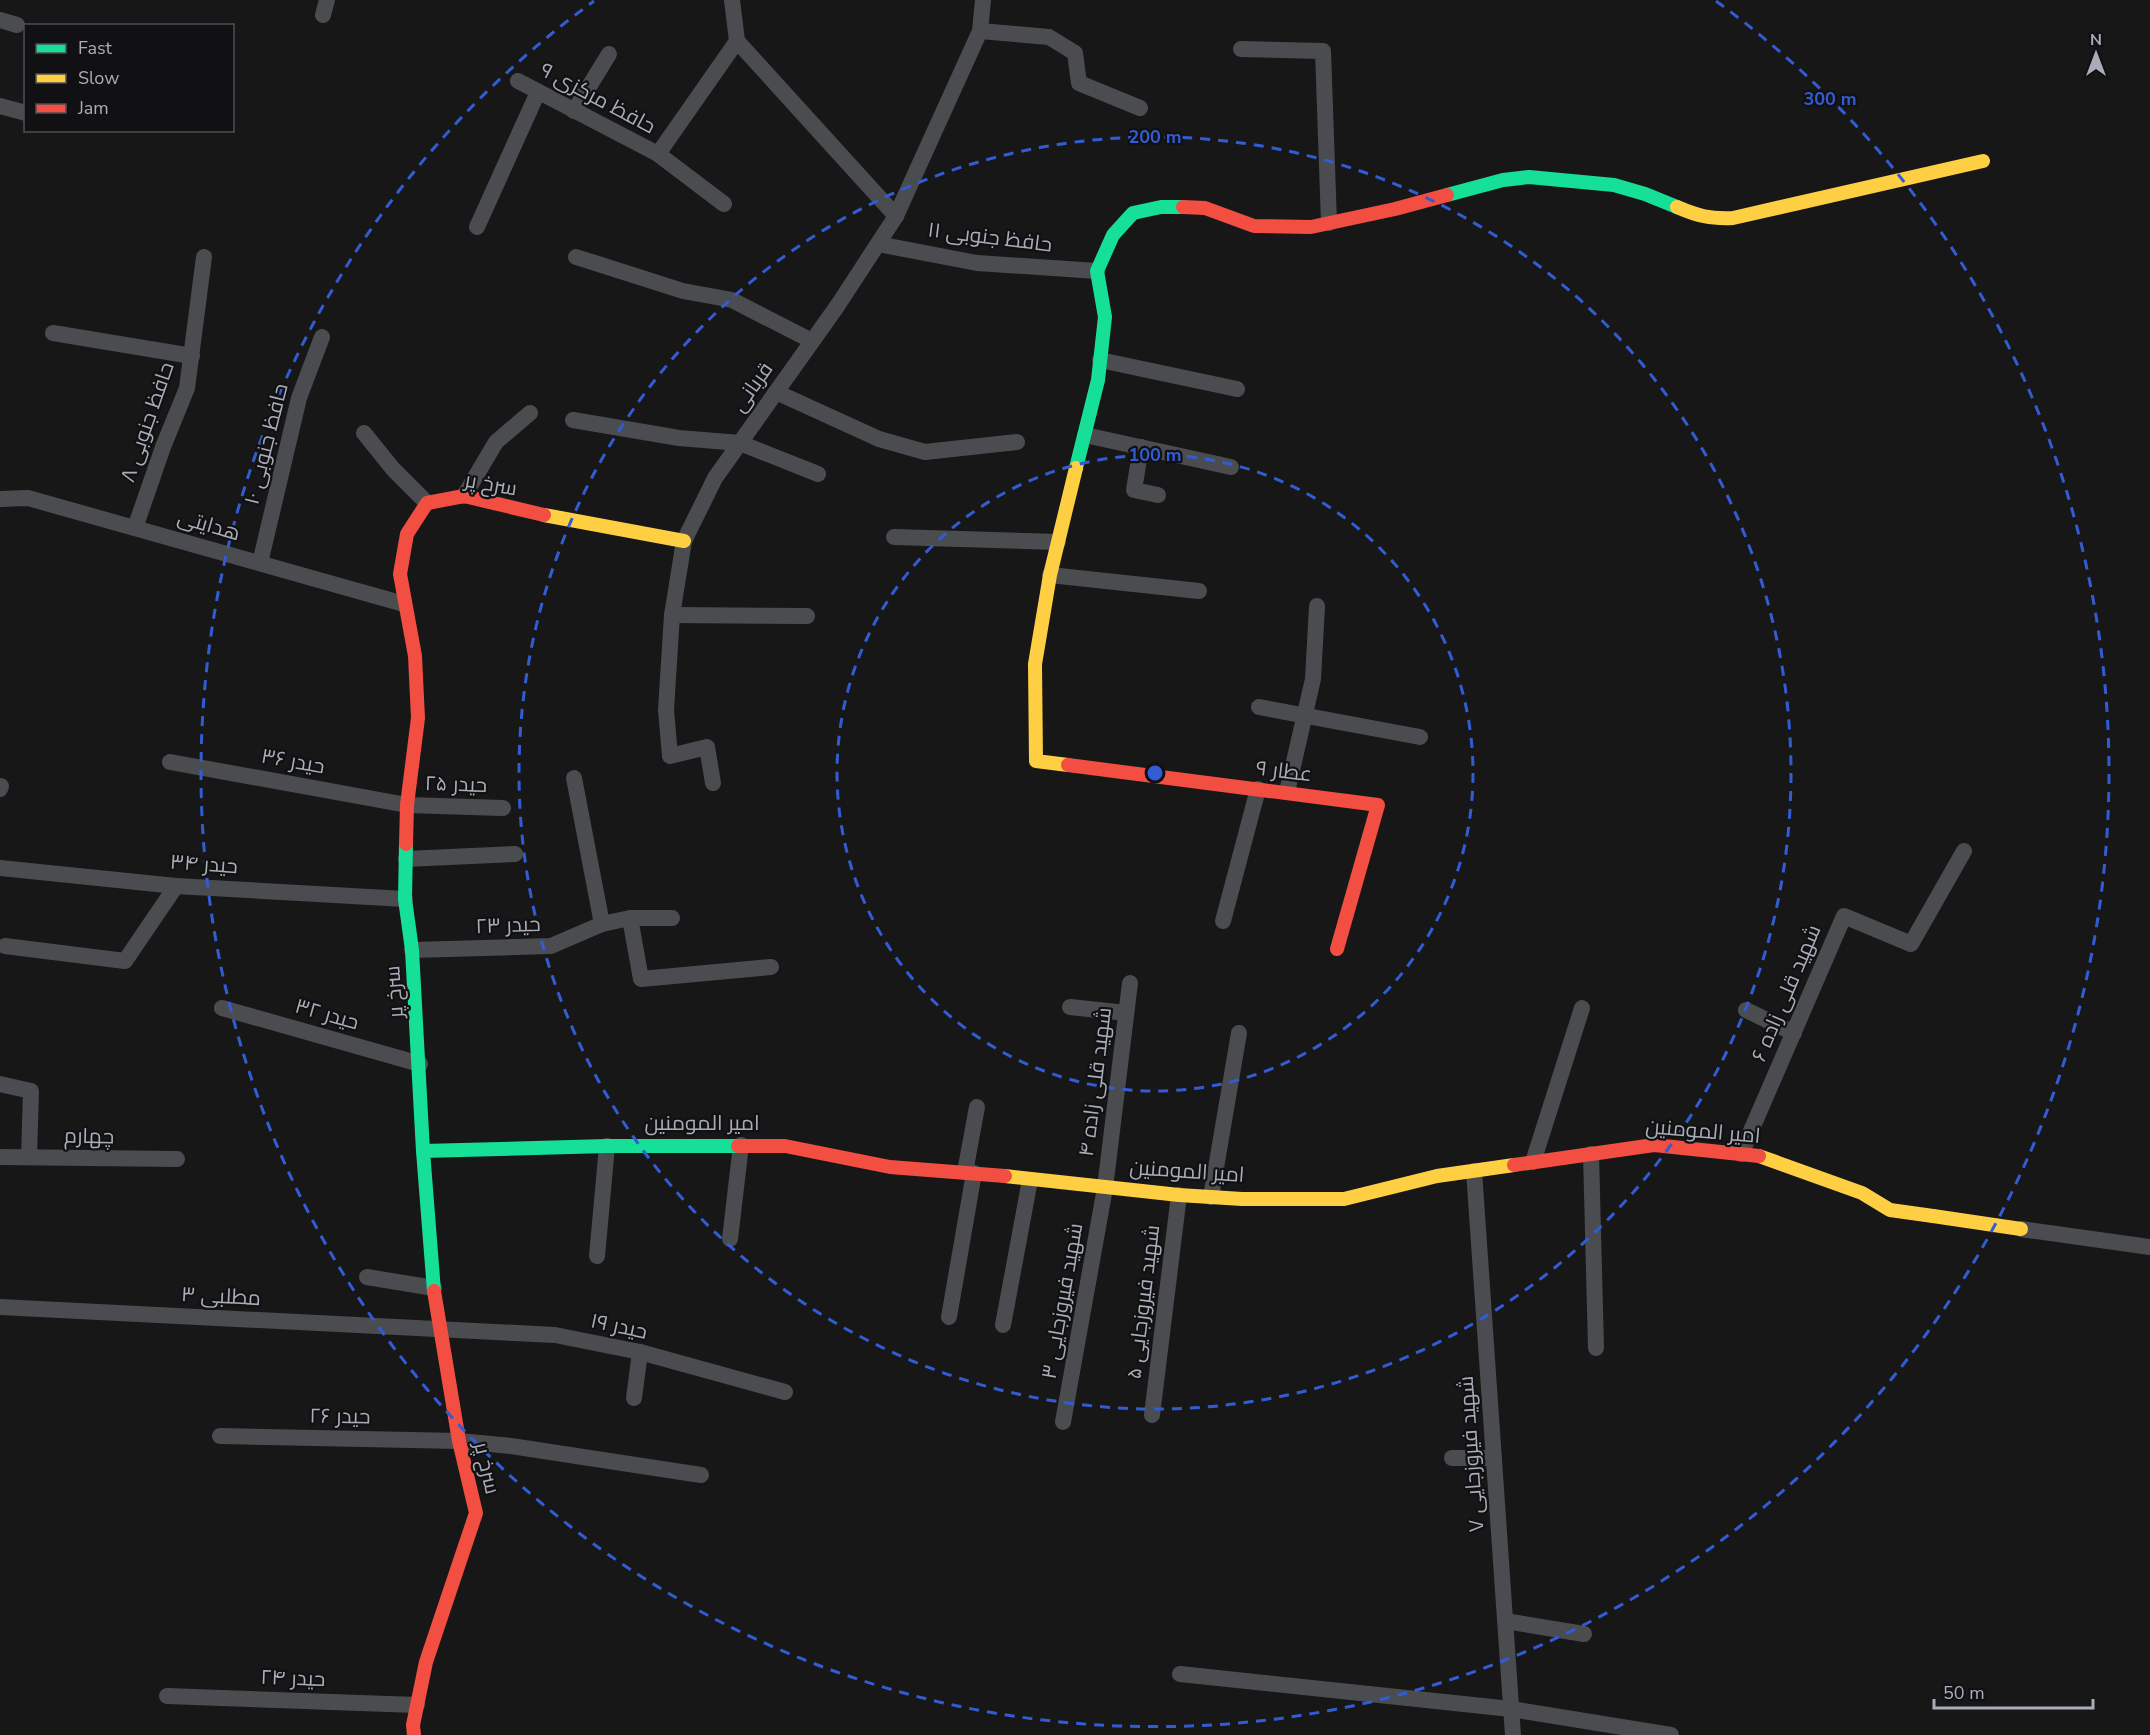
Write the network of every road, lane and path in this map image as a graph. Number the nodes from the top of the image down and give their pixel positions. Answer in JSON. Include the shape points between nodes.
{"nodes":[{"id":1,"x":732,"y":0,"type":"edge"},
{"id":2,"x":983,"y":0,"type":"edge"},
{"id":3,"x":0,"y":20,"type":"edge"},
{"id":4,"x":17,"y":25,"type":"dead end"},
{"id":5,"x":980,"y":31,"type":"junction"},
{"id":6,"x":737,"y":41,"type":"junction"},
{"id":7,"x":1241,"y":49,"type":"dead end"},
{"id":8,"x":609,"y":54,"type":"dead end"},
{"id":9,"x":518,"y":81,"type":"dead end"},
{"id":10,"x":538,"y":92,"type":"junction"},
{"id":11,"x":0,"y":106,"type":"edge"},
{"id":12,"x":1140,"y":108,"type":"dead end"},
{"id":13,"x":574,"y":111,"type":"junction"},
{"id":14,"x":24,"y":112,"type":"edge"},
{"id":15,"x":658,"y":154,"type":"junction"},
{"id":16,"x":1983,"y":161,"type":"dead end"},
{"id":17,"x":724,"y":204,"type":"dead end"},
{"id":18,"x":896,"y":216,"type":"junction"},
{"id":19,"x":1329,"y":223,"type":"junction"},
{"id":20,"x":477,"y":227,"type":"dead end"},
{"id":21,"x":878,"y":244,"type":"junction"},
{"id":22,"x":204,"y":257,"type":"dead end"},
{"id":23,"x":576,"y":257,"type":"dead end"},
{"id":24,"x":1096,"y":271,"type":"junction"},
{"id":25,"x":53,"y":333,"type":"dead end"},
{"id":26,"x":322,"y":337,"type":"dead end"},
{"id":27,"x":812,"y":341,"type":"junction"},
{"id":28,"x":192,"y":356,"type":"junction"},
{"id":29,"x":1100,"y":360,"type":"junction"},
{"id":30,"x":1237,"y":389,"type":"dead end"},
{"id":31,"x":776,"y":392,"type":"junction"},
{"id":32,"x":530,"y":413,"type":"dead end"},
{"id":33,"x":573,"y":420,"type":"dead end"},
{"id":34,"x":363,"y":433,"type":"dead end"},
{"id":35,"x":1085,"y":435,"type":"junction"},
{"id":36,"x":1017,"y":442,"type":"dead end"},
{"id":37,"x":740,"y":443,"type":"junction"},
{"id":38,"x":1141,"y":447,"type":"junction"},
{"id":39,"x":1232,"y":467,"type":"dead end"},
{"id":40,"x":818,"y":474,"type":"dead end"},
{"id":41,"x":1158,"y":495,"type":"dead end"},
{"id":42,"x":464,"y":496,"type":"junction"},
{"id":43,"x":0,"y":499,"type":"edge"},
{"id":44,"x":427,"y":503,"type":"junction"},
{"id":45,"x":135,"y":528,"type":"junction"},
{"id":46,"x":894,"y":537,"type":"dead end"},
{"id":47,"x":684,"y":541,"type":"junction"},
{"id":48,"x":1058,"y":542,"type":"junction"},
{"id":49,"x":260,"y":563,"type":"junction"},
{"id":50,"x":1050,"y":575,"type":"junction"},
{"id":51,"x":1199,"y":591,"type":"dead end"},
{"id":52,"x":404,"y":604,"type":"junction"},
{"id":53,"x":1317,"y":606,"type":"dead end"},
{"id":54,"x":672,"y":615,"type":"junction"},
{"id":55,"x":807,"y":616,"type":"dead end"},
{"id":56,"x":1259,"y":707,"type":"dead end"},
{"id":57,"x":1304,"y":717,"type":"junction"},
{"id":58,"x":1420,"y":737,"type":"dead end"},
{"id":59,"x":170,"y":762,"type":"dead end"},
{"id":60,"x":574,"y":778,"type":"dead end"},
{"id":61,"x":713,"y":783,"type":"dead end"},
{"id":62,"x":1258,"y":789,"type":"junction"},
{"id":63,"x":1287,"y":792,"type":"junction"},
{"id":64,"x":407,"y":805,"type":"junction"},
{"id":65,"x":503,"y":808,"type":"dead end"},
{"id":66,"x":1964,"y":851,"type":"dead end"},
{"id":67,"x":515,"y":854,"type":"dead end"},
{"id":68,"x":406,"y":860,"type":"junction"},
{"id":69,"x":0,"y":868,"type":"edge"},
{"id":70,"x":176,"y":886,"type":"junction"},
{"id":71,"x":405,"y":899,"type":"junction"},
{"id":72,"x":630,"y":918,"type":"junction"},
{"id":73,"x":672,"y":918,"type":"dead end"},
{"id":74,"x":1223,"y":921,"type":"dead end"},
{"id":75,"x":602,"y":924,"type":"junction"},
{"id":76,"x":4,"y":946,"type":"dead end"},
{"id":77,"x":1337,"y":949,"type":"dead end"},
{"id":78,"x":412,"y":950,"type":"junction"},
{"id":79,"x":771,"y":967,"type":"dead end"},
{"id":80,"x":1130,"y":983,"type":"dead end"},
{"id":81,"x":1070,"y":1007,"type":"dead end"},
{"id":82,"x":222,"y":1008,"type":"dead end"},
{"id":83,"x":1582,"y":1008,"type":"dead end"},
{"id":84,"x":1746,"y":1010,"type":"dead end"},
{"id":85,"x":1126,"y":1013,"type":"junction"},
{"id":86,"x":1239,"y":1033,"type":"dead end"},
{"id":87,"x":1794,"y":1033,"type":"junction"},
{"id":88,"x":420,"y":1064,"type":"junction"},
{"id":89,"x":0,"y":1084,"type":"edge"},
{"id":90,"x":977,"y":1107,"type":"dead end"},
{"id":91,"x":741,"y":1145,"type":"junction"},
{"id":92,"x":607,"y":1146,"type":"junction"},
{"id":93,"x":423,"y":1151,"type":"junction"},
{"id":94,"x":1591,"y":1154,"type":"junction"},
{"id":95,"x":1741,"y":1154,"type":"junction"},
{"id":96,"x":0,"y":1157,"type":"edge"},
{"id":97,"x":29,"y":1157,"type":"junction"},
{"id":98,"x":177,"y":1159,"type":"dead end"},
{"id":99,"x":1533,"y":1162,"type":"junction"},
{"id":100,"x":1474,"y":1171,"type":"junction"},
{"id":101,"x":970,"y":1172,"type":"junction"},
{"id":102,"x":1030,"y":1180,"type":"junction"},
{"id":103,"x":1105,"y":1188,"type":"junction"},
{"id":104,"x":1179,"y":1195,"type":"junction"},
{"id":105,"x":1211,"y":1197,"type":"junction"},
{"id":106,"x":2021,"y":1229,"type":"joint"},
{"id":107,"x":730,"y":1239,"type":"dead end"},
{"id":108,"x":2150,"y":1247,"type":"edge"},
{"id":109,"x":597,"y":1256,"type":"dead end"},
{"id":110,"x":367,"y":1277,"type":"dead end"},
{"id":111,"x":434,"y":1288,"type":"junction"},
{"id":112,"x":0,"y":1307,"type":"edge"},
{"id":113,"x":949,"y":1317,"type":"dead end"},
{"id":114,"x":1004,"y":1325,"type":"dead end"},
{"id":115,"x":440,"y":1330,"type":"junction"},
{"id":116,"x":1596,"y":1348,"type":"dead end"},
{"id":117,"x":640,"y":1353,"type":"junction"},
{"id":118,"x":784,"y":1392,"type":"dead end"},
{"id":119,"x":634,"y":1398,"type":"dead end"},
{"id":120,"x":1152,"y":1415,"type":"dead end"},
{"id":121,"x":1063,"y":1422,"type":"dead end"},
{"id":122,"x":220,"y":1436,"type":"dead end"},
{"id":123,"x":459,"y":1441,"type":"junction"},
{"id":124,"x":1452,"y":1458,"type":"dead end"},
{"id":125,"x":1494,"y":1458,"type":"junction"},
{"id":126,"x":700,"y":1475,"type":"dead end"},
{"id":127,"x":1505,"y":1621,"type":"junction"},
{"id":128,"x":1584,"y":1634,"type":"dead end"},
{"id":129,"x":1180,"y":1674,"type":"dead end"},
{"id":130,"x":166,"y":1696,"type":"dead end"},
{"id":131,"x":417,"y":1705,"type":"junction"},
{"id":132,"x":1511,"y":1709,"type":"junction"},
{"id":133,"x":414,"y":1735,"type":"edge"},
{"id":134,"x":1513,"y":1735,"type":"edge"},
{"id":135,"x":1671,"y":1735,"type":"edge"}],
"edges":[{"from":1,"to":6,"type":"street"},
{"from":2,"to":5,"type":"street","name":"قربانی"},
{"from":3,"to":4,"type":"street"},
{"from":5,"to":12,"type":"street","via":[[1049,36],[1075,53],[1079,83]]},
{"from":5,"to":18,"type":"street","name":"قربانی"},
{"from":6,"to":15,"type":"street","name":"حافظ مرکزی ۹"},
{"from":6,"to":18,"type":"street"},
{"from":7,"to":19,"type":"street","via":[[1323,51]]},
{"from":8,"to":13,"type":"street"},
{"from":9,"to":10,"type":"street","name":"حافظ مرکزی ۹"},
{"from":10,"to":13,"type":"street","name":"حافظ مرکزی ۹"},
{"from":10,"to":20,"type":"street"},
{"from":11,"to":14,"type":"street"},
{"from":13,"to":15,"type":"street","name":"حافظ مرکزی ۹"},
{"from":15,"to":17,"type":"street","name":"حافظ مرکزی ۹"},
{"from":16,"to":19,"type":"main road","via":[[1732,218],[1697,216],[1614,185],[1529,177]]},
{"from":18,"to":21,"type":"street","name":"قربانی"},
{"from":19,"to":24,"type":"main road","via":[[1311,227],[1254,226],[1205,208],[1161,207],[1133,213],[1113,235]]},
{"from":21,"to":24,"type":"street","name":"حافظ جنوبی ۱۱","via":[[977,263]]},
{"from":21,"to":27,"type":"street","name":"قربانی"},
{"from":22,"to":28,"type":"street","name":"حافظ جنوبی ۸"},
{"from":23,"to":27,"type":"street","via":[[684,291],[732,300]]},
{"from":24,"to":29,"type":"main road","via":[[1105,317]]},
{"from":25,"to":28,"type":"street"},
{"from":26,"to":49,"type":"street","name":"حافظ جنوبی ۱۰","via":[[299,398]]},
{"from":27,"to":31,"type":"street","name":"قربانی"},
{"from":28,"to":45,"type":"street","name":"حافظ جنوبی ۸","via":[[187,388]]},
{"from":29,"to":30,"type":"street"},
{"from":29,"to":35,"type":"main road"},
{"from":31,"to":36,"type":"street","via":[[879,439],[925,452]]},
{"from":31,"to":37,"type":"street","name":"قربانی"},
{"from":32,"to":42,"type":"street","via":[[496,442]]},
{"from":33,"to":37,"type":"street","via":[[679,438]]},
{"from":34,"to":44,"type":"street"},
{"from":35,"to":38,"type":"street"},
{"from":35,"to":48,"type":"main road"},
{"from":37,"to":40,"type":"street"},
{"from":37,"to":47,"type":"street","name":"قربانی","via":[[715,478]]},
{"from":38,"to":39,"type":"street"},
{"from":38,"to":41,"type":"street","via":[[1134,490]]},
{"from":42,"to":44,"type":"main road","name":"سرخ پر"},
{"from":42,"to":47,"type":"main road","name":"سرخ پر"},
{"from":43,"to":45,"type":"street","name":"هدایتی","via":[[28,498]]},
{"from":44,"to":52,"type":"main road","name":"سرخ پر","via":[[407,534],[400,574]]},
{"from":45,"to":49,"type":"street","name":"هدایتی"},
{"from":46,"to":48,"type":"street"},
{"from":47,"to":54,"type":"street","name":"قربانی"},
{"from":48,"to":50,"type":"main road"},
{"from":49,"to":52,"type":"street","name":"هدایتی"},
{"from":50,"to":51,"type":"street"},
{"from":50,"to":62,"type":"main road","name":"عطار ۹","via":[[1035,664],[1036,761]]},
{"from":52,"to":64,"type":"main road","name":"سرخ پر","via":[[415,656],[418,718]]},
{"from":53,"to":57,"type":"street","via":[[1313,679]]},
{"from":54,"to":55,"type":"street"},
{"from":54,"to":61,"type":"street","name":"قربانی","via":[[666,710],[670,756],[707,747]]},
{"from":56,"to":57,"type":"street"},
{"from":57,"to":58,"type":"street"},
{"from":57,"to":63,"type":"street"},
{"from":59,"to":64,"type":"street","name":"حیدر ۳۶"},
{"from":60,"to":75,"type":"street"},
{"from":62,"to":63,"type":"main road","name":"عطار ۹"},
{"from":62,"to":74,"type":"street"},
{"from":63,"to":77,"type":"main road","name":"عطار ۹","via":[[1378,805]]},
{"from":64,"to":65,"type":"street","name":"حیدر ۲۵"},
{"from":64,"to":68,"type":"main road","name":"سرخ پر"},
{"from":66,"to":87,"type":"street","name":"شهید قلی زاده ۶","via":[[1911,944],[1844,916]]},
{"from":67,"to":68,"type":"street"},
{"from":68,"to":71,"type":"main road","name":"سرخ پر"},
{"from":69,"to":70,"type":"street","name":"حیدر ۳۴"},
{"from":70,"to":71,"type":"street","name":"حیدر ۳۴"},
{"from":70,"to":76,"type":"street","via":[[125,961]]},
{"from":71,"to":78,"type":"main road","name":"سرخ پر"},
{"from":72,"to":73,"type":"street","name":"حیدر ۲۳"},
{"from":72,"to":75,"type":"street","name":"حیدر ۲۳"},
{"from":72,"to":79,"type":"street","via":[[641,979]]},
{"from":75,"to":78,"type":"street","name":"حیدر ۲۳","via":[[551,946]]},
{"from":78,"to":88,"type":"main road","name":"سرخ پر"},
{"from":80,"to":85,"type":"street","name":"شهید قلی زاده ۴"},
{"from":81,"to":85,"type":"street"},
{"from":82,"to":88,"type":"street","name":"حیدر ۳۲"},
{"from":83,"to":99,"type":"street"},
{"from":84,"to":87,"type":"street"},
{"from":85,"to":103,"type":"street","name":"شهید قلی زاده ۴"},
{"from":86,"to":105,"type":"street"},
{"from":87,"to":95,"type":"street","name":"شهید قلی زاده ۶"},
{"from":88,"to":93,"type":"main road","name":"سرخ پر"},
{"from":89,"to":97,"type":"street","via":[[31,1091]]},
{"from":90,"to":101,"type":"street"},
{"from":91,"to":92,"type":"main road","name":"امیر المومنین"},
{"from":91,"to":101,"type":"main road","name":"امیر المومنین","via":[[785,1146],[890,1167]]},
{"from":91,"to":107,"type":"street"},
{"from":92,"to":93,"type":"main road","name":"امیر المومنین"},
{"from":92,"to":109,"type":"street"},
{"from":93,"to":111,"type":"main road","name":"سرخ پر"},
{"from":94,"to":95,"type":"main road","name":"امیر المومنین","via":[[1654,1145]]},
{"from":94,"to":99,"type":"main road","name":"امیر المومنین"},
{"from":94,"to":116,"type":"street"},
{"from":95,"to":106,"type":"main road","name":"امیر المومنین","via":[[1758,1156],[1862,1193],[1890,1210]]},
{"from":96,"to":97,"type":"street","name":"چهارم"},
{"from":97,"to":98,"type":"street","name":"چهارم"},
{"from":99,"to":100,"type":"main road","name":"امیر المومنین"},
{"from":100,"to":105,"type":"main road","name":"امیر المومنین","via":[[1344,1199]]},
{"from":100,"to":125,"type":"street","name":"شهید فیروزجایی ۷"},
{"from":101,"to":102,"type":"main road","name":"امیر المومنین"},
{"from":101,"to":113,"type":"street"},
{"from":102,"to":103,"type":"main road","name":"امیر المومنین"},
{"from":102,"to":114,"type":"street"},
{"from":103,"to":104,"type":"main road","name":"امیر المومنین"},
{"from":103,"to":121,"type":"street","name":"شهید فیروزجایی ۳"},
{"from":104,"to":105,"type":"main road","name":"امیر المومنین"},
{"from":104,"to":120,"type":"street","name":"شهید فیروزجایی ۵"},
{"from":106,"to":108,"type":"street"},
{"from":110,"to":111,"type":"street"},
{"from":111,"to":115,"type":"main road","name":"سرخ پر"},
{"from":112,"to":115,"type":"street","name":"مطلبی ۳"},
{"from":115,"to":117,"type":"street","name":"حیدر ۱۹","via":[[555,1335]]},
{"from":115,"to":123,"type":"main road","name":"سرخ پر"},
{"from":117,"to":118,"type":"street","name":"حیدر ۱۹"},
{"from":117,"to":119,"type":"street"},
{"from":122,"to":123,"type":"street","name":"حیدر ۲۶"},
{"from":123,"to":126,"type":"street","name":"حیدر ۲۶"},
{"from":123,"to":131,"type":"main road","name":"سرخ پر","via":[[476,1513],[426,1662]]},
{"from":124,"to":125,"type":"street"},
{"from":125,"to":127,"type":"street","name":"شهید فیروزجایی ۷"},
{"from":127,"to":128,"type":"street"},
{"from":127,"to":132,"type":"street","name":"شهید فیروزجایی ۷"},
{"from":129,"to":132,"type":"street"},
{"from":130,"to":131,"type":"street","name":"حیدر ۲۴"},
{"from":131,"to":133,"type":"main road","name":"سرخ پر"},
{"from":132,"to":134,"type":"street","name":"شهید فیروزجایی ۷"},
{"from":132,"to":135,"type":"street"}]}
